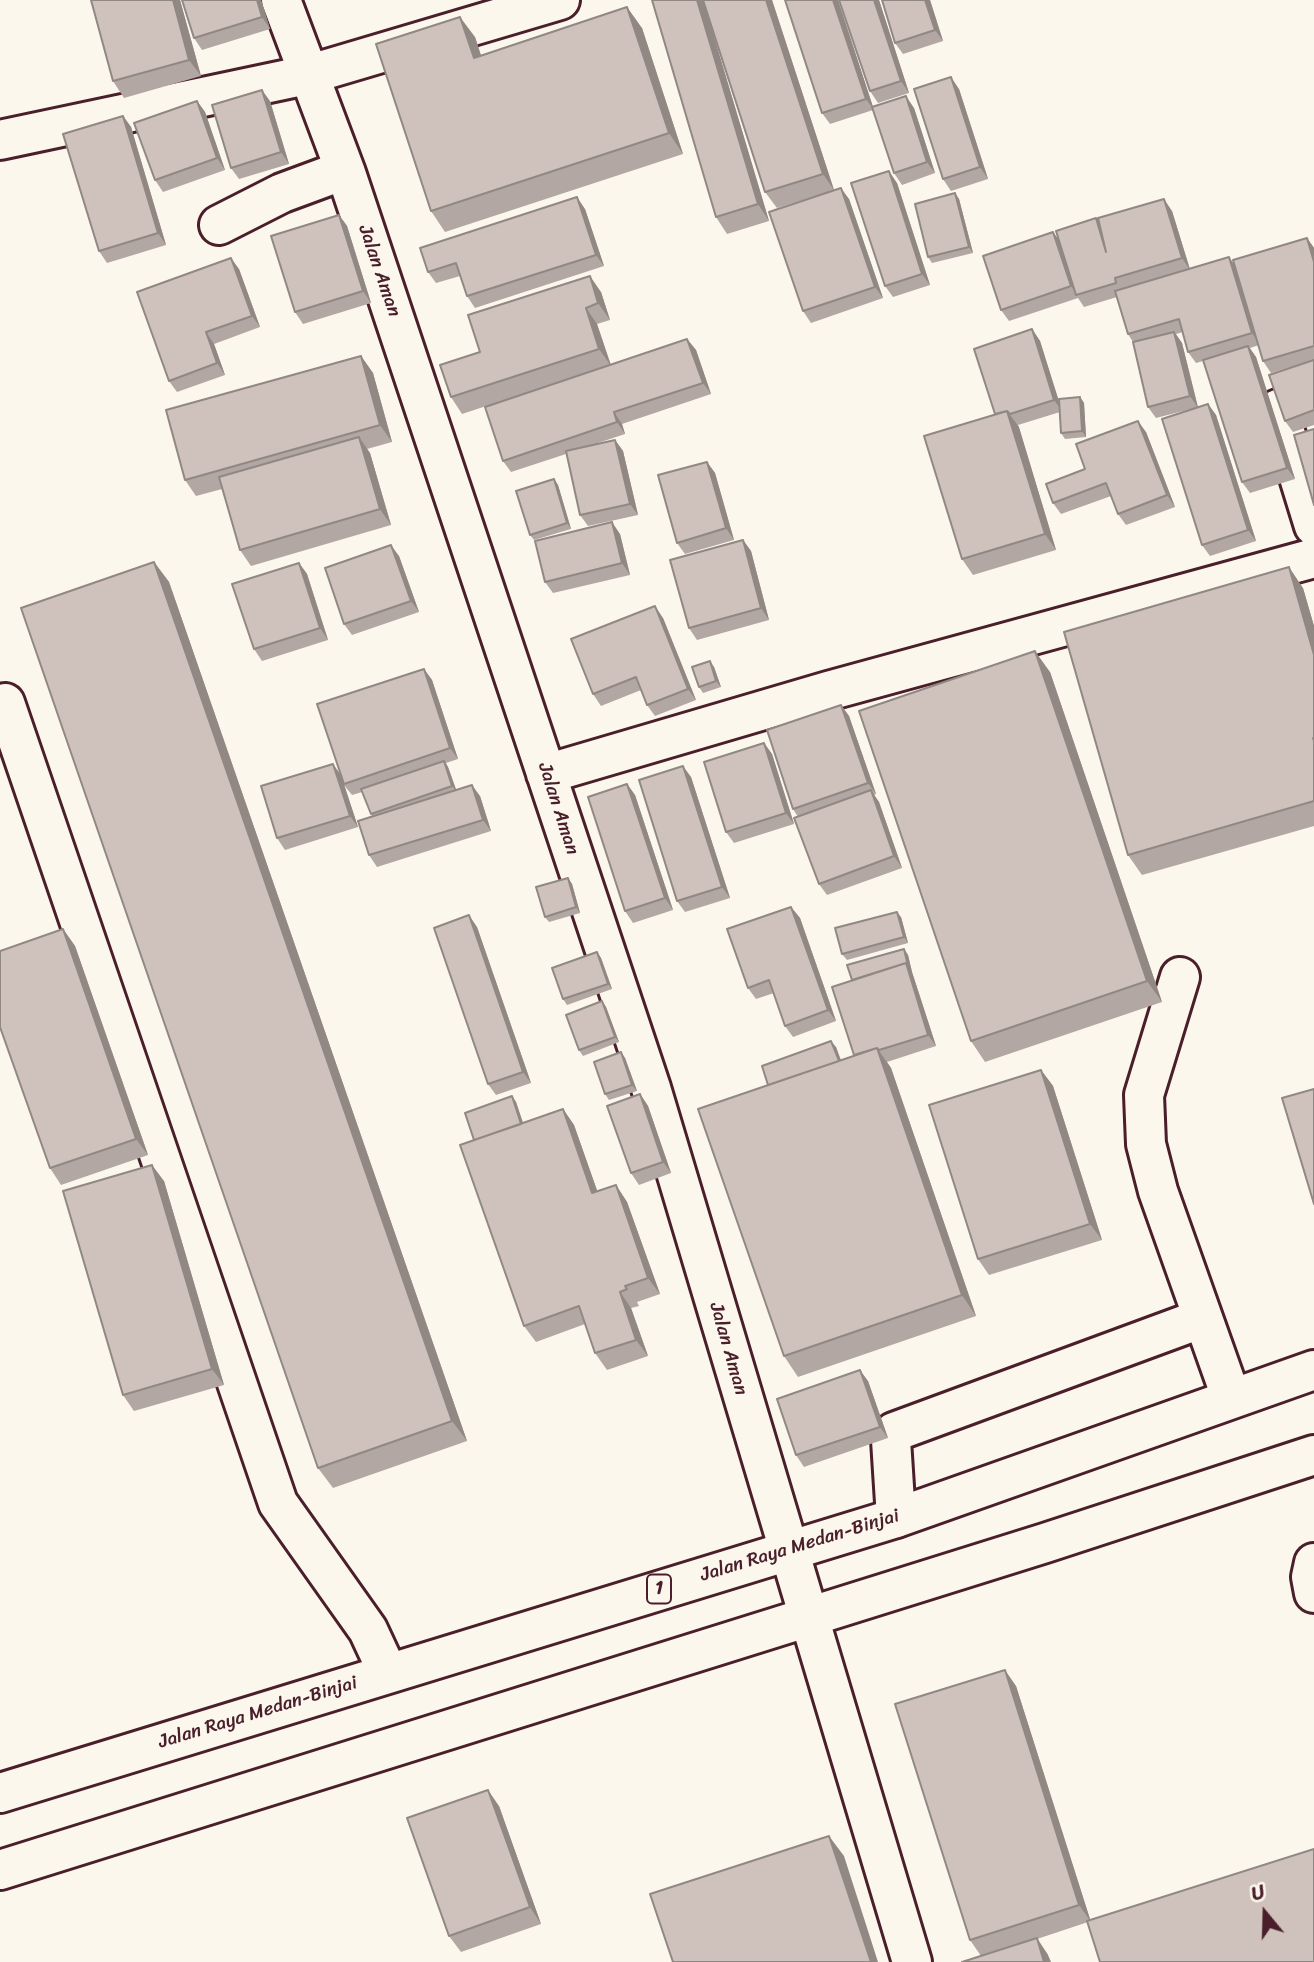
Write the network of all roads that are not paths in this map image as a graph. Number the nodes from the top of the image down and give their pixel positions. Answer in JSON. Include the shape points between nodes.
{"nodes":[{"id":1,"x":281,"y":0,"type":"edge"},
{"id":2,"x":560,"y":0,"type":"edge"},
{"id":3,"x":307,"y":75,"type":"junction"},
{"id":4,"x":0,"y":140,"type":"edge"},
{"id":5,"x":346,"y":173,"type":"junction"},
{"id":6,"x":219,"y":225,"type":"dead end"},
{"id":7,"x":1278,"y":408,"type":"edge"},
{"id":8,"x":1314,"y":526,"type":"edge"},
{"id":9,"x":1314,"y":558,"type":"edge"},
{"id":10,"x":5,"y":703,"type":"dead end"},
{"id":11,"x":546,"y":774,"type":"junction"},
{"id":12,"x":1180,"y":977,"type":"dead end"},
{"id":13,"x":1203,"y":1318,"type":"junction"},
{"id":14,"x":1314,"y":1370,"type":"edge"},
{"id":15,"x":1231,"y":1397,"type":"junction"},
{"id":16,"x":1314,"y":1455,"type":"edge"},
{"id":17,"x":897,"y":1518,"type":"junction"},
{"id":18,"x":787,"y":1549,"type":"junction"},
{"id":19,"x":1314,"y":1563,"type":"edge"},
{"id":20,"x":1314,"y":1593,"type":"edge"},
{"id":21,"x":808,"y":1618,"type":"junction"},
{"id":22,"x":388,"y":1673,"type":"junction"},
{"id":23,"x":0,"y":1793,"type":"edge"},
{"id":24,"x":0,"y":1870,"type":"edge"},
{"id":25,"x":912,"y":1962,"type":"edge"}],
"edges":[{"from":1,"to":3,"type":"main road","name":"Jalan Aman"},
{"from":2,"to":3,"type":"main road"},
{"from":3,"to":4,"type":"main road"},
{"from":3,"to":5,"type":"main road","name":"Jalan Aman"},
{"from":5,"to":6,"type":"main road","via":[[282,193]]},
{"from":5,"to":11,"type":"main road","name":"Jalan Aman"},
{"from":7,"to":8,"type":"main road"},
{"from":9,"to":11,"type":"main road","via":[[828,691]]},
{"from":10,"to":22,"type":"main road","via":[[278,1503],[368,1630]]},
{"from":11,"to":18,"type":"main road","name":"Jalan Aman","via":[[651,1088]]},
{"from":12,"to":13,"type":"main road","via":[[1144,1095],[1146,1144]]},
{"from":13,"to":15,"type":"main road"},
{"from":13,"to":17,"type":"main road","via":[[894,1432]]},
{"from":14,"to":15,"type":"main road","name":"Jalan Raya Medan-Binjai","number":"1"},
{"from":15,"to":17,"type":"main road","name":"Jalan Raya Medan-Binjai","number":"1"},
{"from":16,"to":21,"type":"main road"},
{"from":17,"to":18,"type":"main road","name":"Jalan Raya Medan-Binjai","number":"1"},
{"from":18,"to":21,"type":"main road","name":"Jalan Aman"},
{"from":18,"to":22,"type":"main road","name":"Jalan Raya Medan-Binjai","number":"1"},
{"from":19,"to":20,"type":"main road"},
{"from":21,"to":24,"type":"main road"},
{"from":21,"to":25,"type":"main road","name":"Jalan Aman"},
{"from":22,"to":23,"type":"main road","name":"Jalan Raya Medan-Binjai","number":"1"}]}
